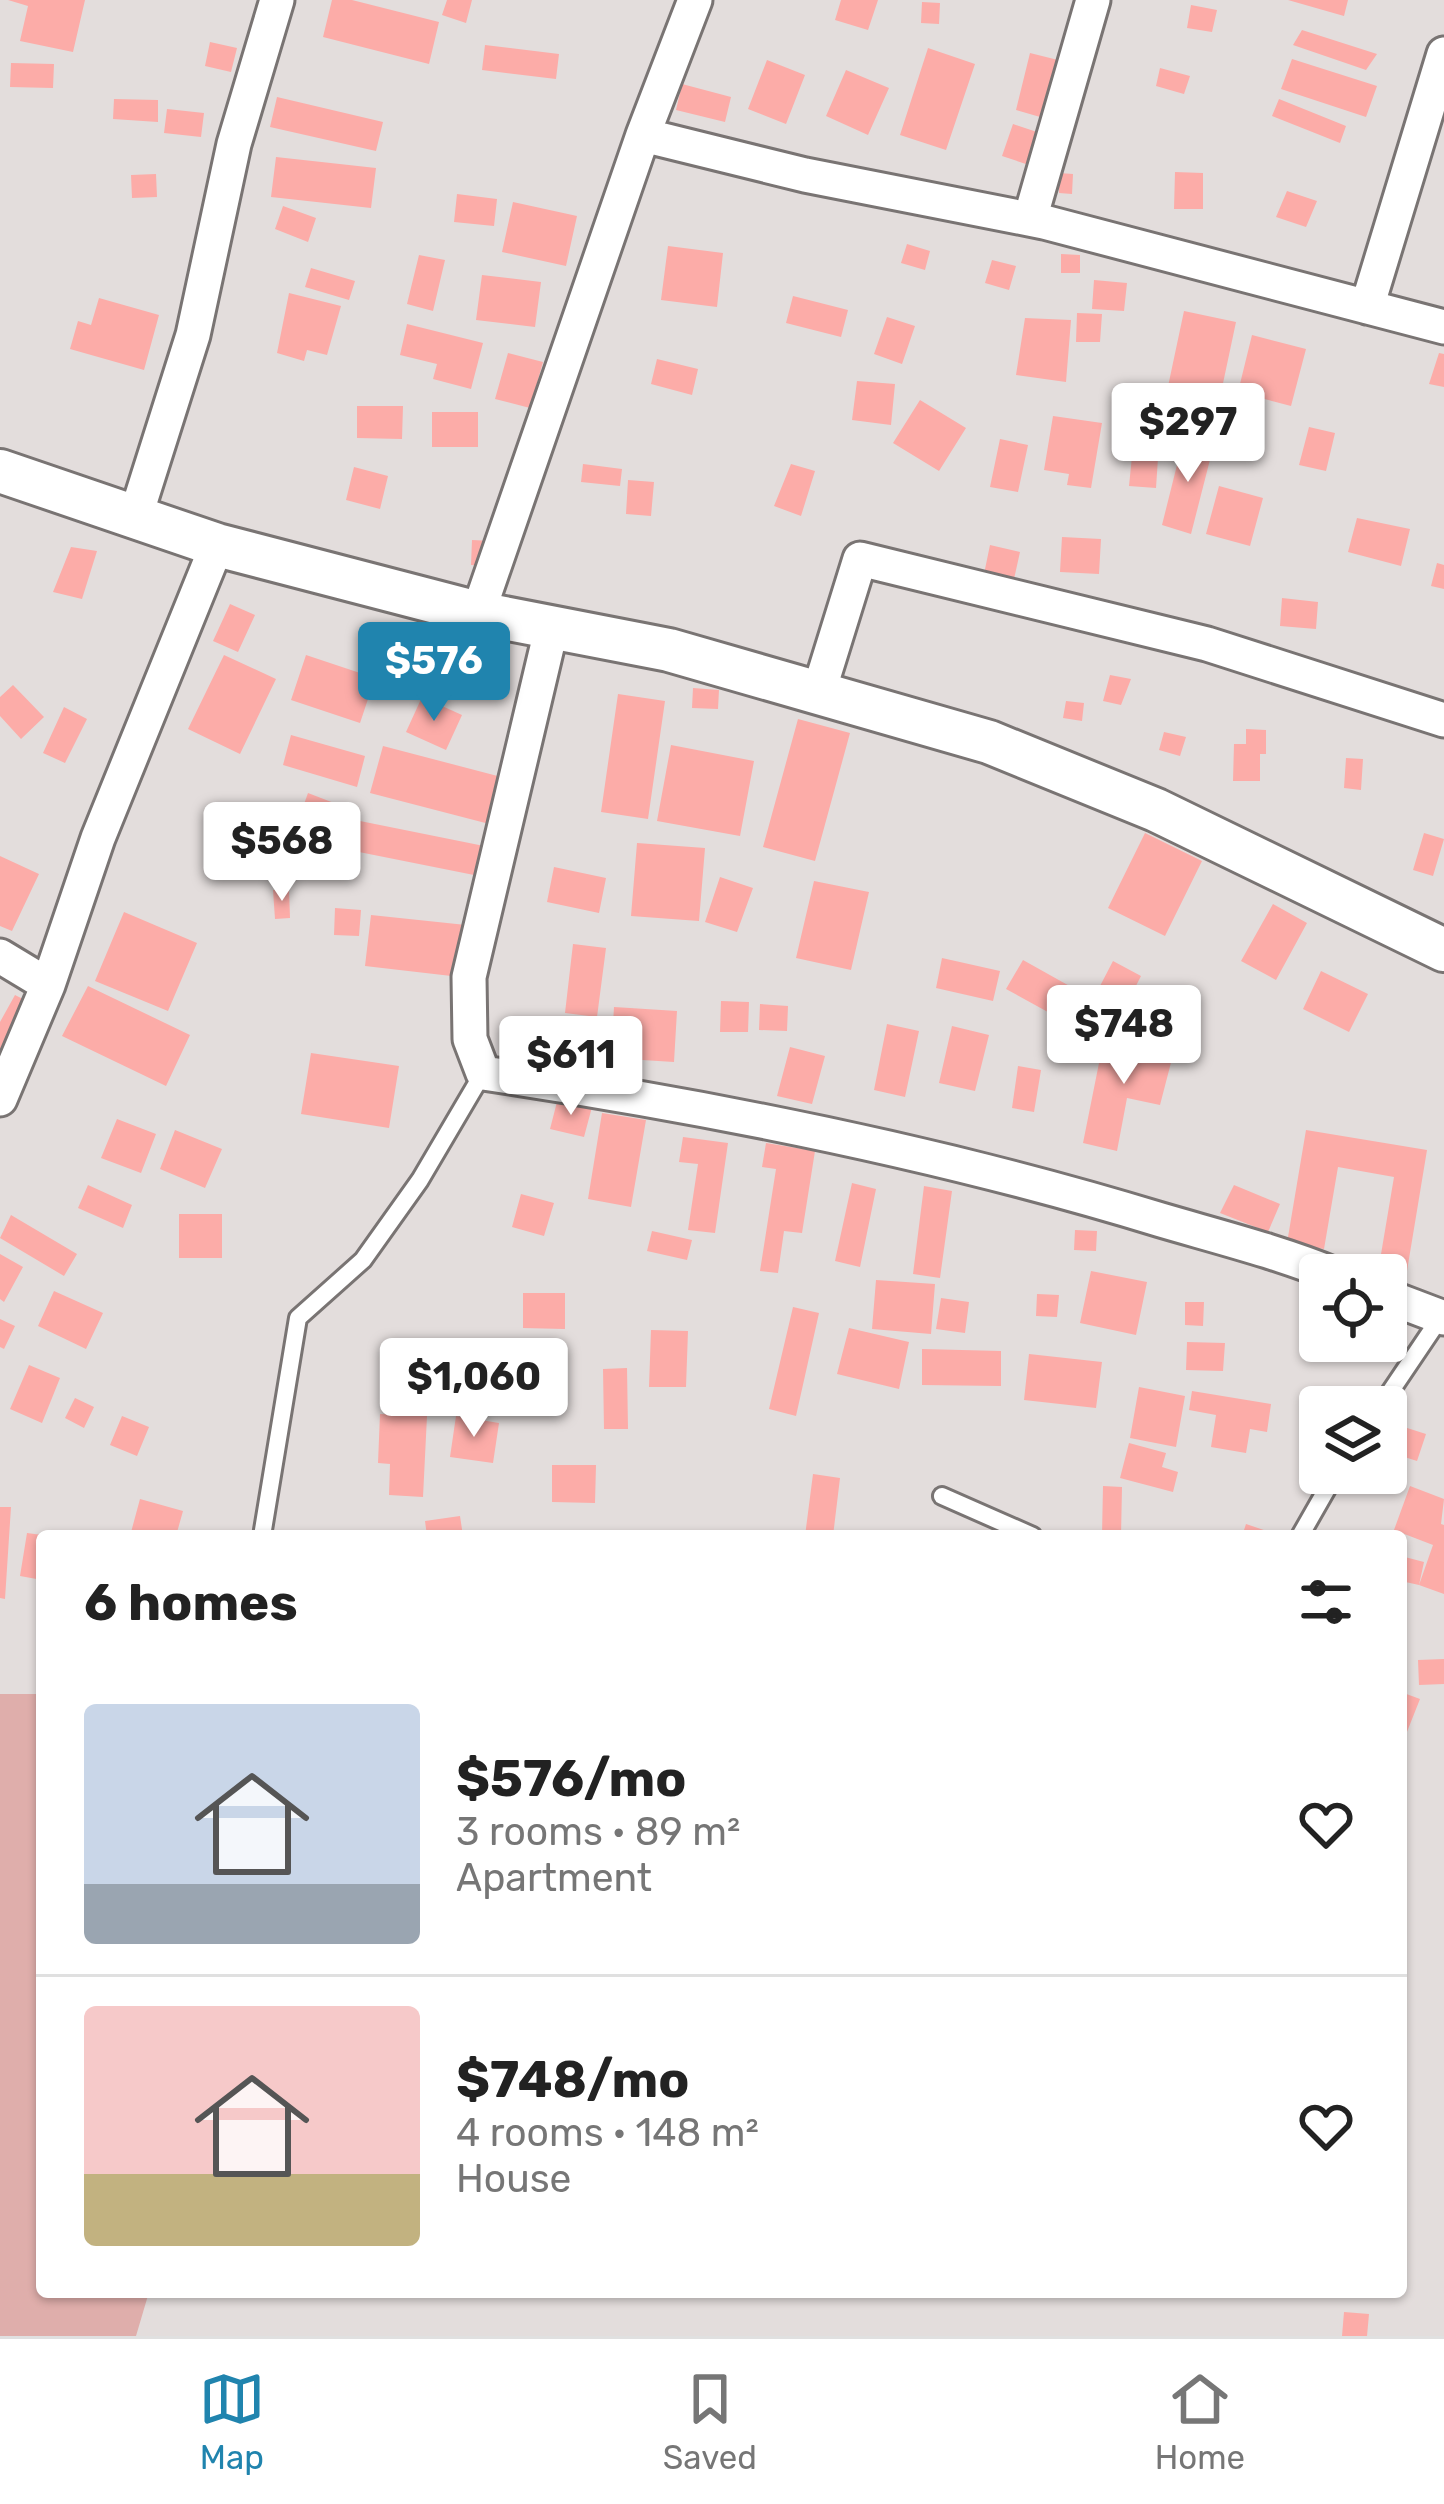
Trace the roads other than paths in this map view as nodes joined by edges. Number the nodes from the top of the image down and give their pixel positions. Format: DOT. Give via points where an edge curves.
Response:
graph roads {
  1 [pos="277,0"];
  2 [pos="695,0"];
  3 [pos="1093,0"];
  4 [pos="1444,54"];
  5 [pos="644,135"];
  6 [pos="1030,219"];
  7 [pos="1367,307"];
  8 [pos="1444,327"];
  9 [pos="0,471"];
  10 [pos="135,518"];
  11 [pos="217,544"];
  12 [pos="478,613"];
  13 [pos="552,626"];
  14 [pos="819,691"];
  15 [pos="1444,720"];
  16 [pos="1444,950"];
  17 [pos="0,956"];
  18 [pos="48,985"];
  19 [pos="483,1072"];
  20 [pos="0,1099"];
  21 [pos="1299,1264"];
  22 [pos="1407,1304"];
  23 [pos="1442,1318"];
  24 [pos="1395,1386"];
  25 [pos="1324,1494"];
  26 [pos="942,1496"];
  27 [pos="263,1530"];
  28 [pos="1019,1530"];
  29 [pos="1303,1530"];
  1 -- 10 [label="street" via="234,144 193,335"];
  2 -- 5 [label="street"];
  3 -- 6 [label="street"];
  4 -- 7 [label="street"];
  5 -- 6 [label="street"];
  5 -- 12 [label="street"];
  6 -- 7 [label="street"];
  7 -- 8 [label="street"];
  9 -- 10 [label="street"];
  10 -- 11 [label="street"];
  11 -- 12 [label="street"];
  11 -- 18 [label="street"];
  12 -- 13 [label="street"];
  13 -- 14 [label="street"];
  13 -- 19 [label="street" via="469,977 470,1039"];
  14 -- 15 [label="street" via="860,559 1207,644"];
  14 -- 16 [label="street" via="989,742 1156,810"];
  17 -- 18 [label="street"];
  18 -- 20 [label="street"];
  19 -- 21 [label="street" via="649,1097 1053,1186"];
  19 -- 27 [label="lane" via="362,1260 298,1318"];
  22 -- 23 [label="street"];
  23 -- 24 [label="lane"];
  25 -- 29 [label="lane"];
  26 -- 28 [label="lane"];
}
